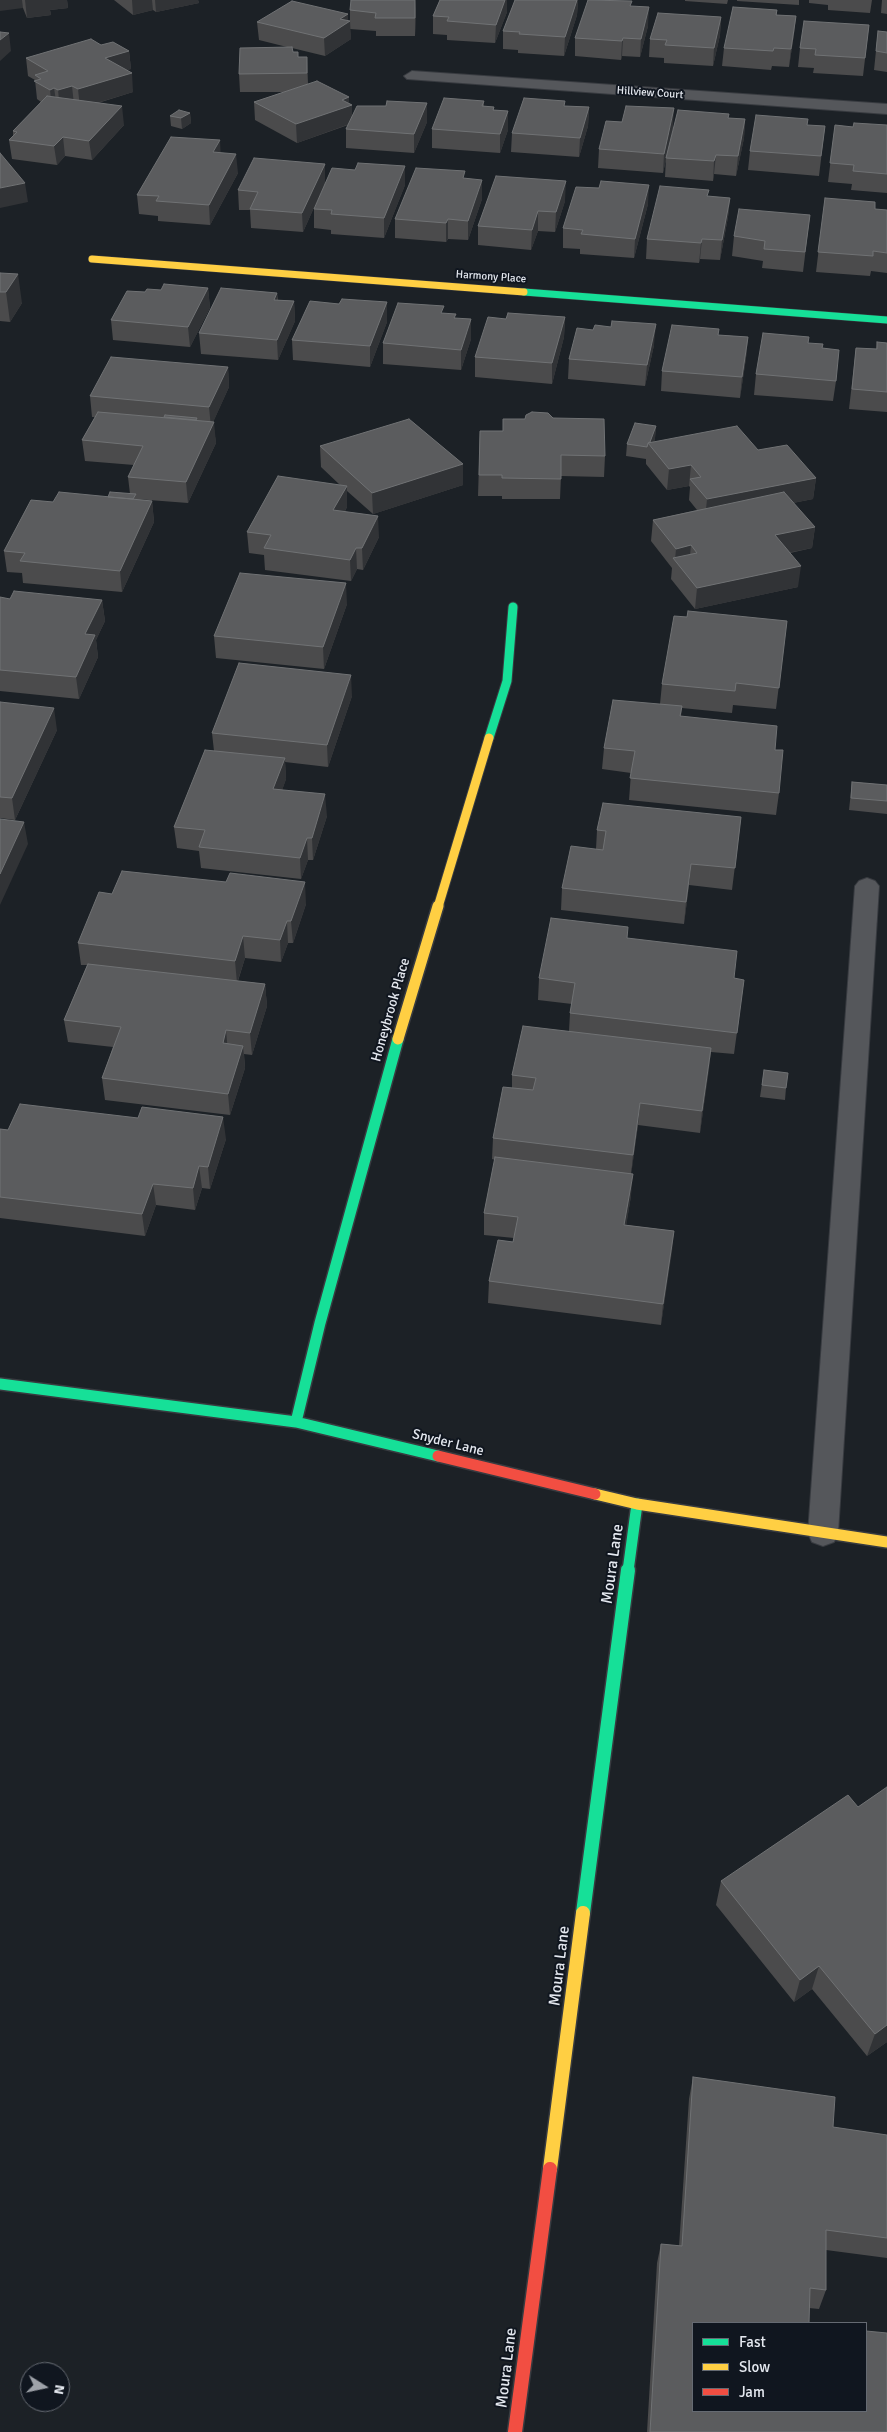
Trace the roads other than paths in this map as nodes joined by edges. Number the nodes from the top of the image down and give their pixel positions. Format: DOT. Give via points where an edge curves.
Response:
graph roads {
  1 [pos="412,76"];
  2 [pos="887,109"];
  3 [pos="92,258"];
  4 [pos="887,320"];
  5 [pos="513,607"];
  6 [pos="867,886"];
  7 [pos="0,1384"];
  8 [pos="296,1422"];
  9 [pos="637,1504"];
  10 [pos="823,1533"];
  11 [pos="887,1542"];
  12 [pos="515,2432"];
  1 -- 2 [label="street, Hillview Court"];
  3 -- 4 [label="street, Harmony Place"];
  5 -- 8 [label="street, Honeybrook Place" via="507,681 410,994"];
  6 -- 10 [label="street"];
  7 -- 8 [label="street, Snyder Lane"];
  8 -- 9 [label="street, Snyder Lane"];
  9 -- 10 [label="street, Snyder Lane"];
  9 -- 12 [label="street, Moura Lane"];
  10 -- 11 [label="street, Snyder Lane"];
}
